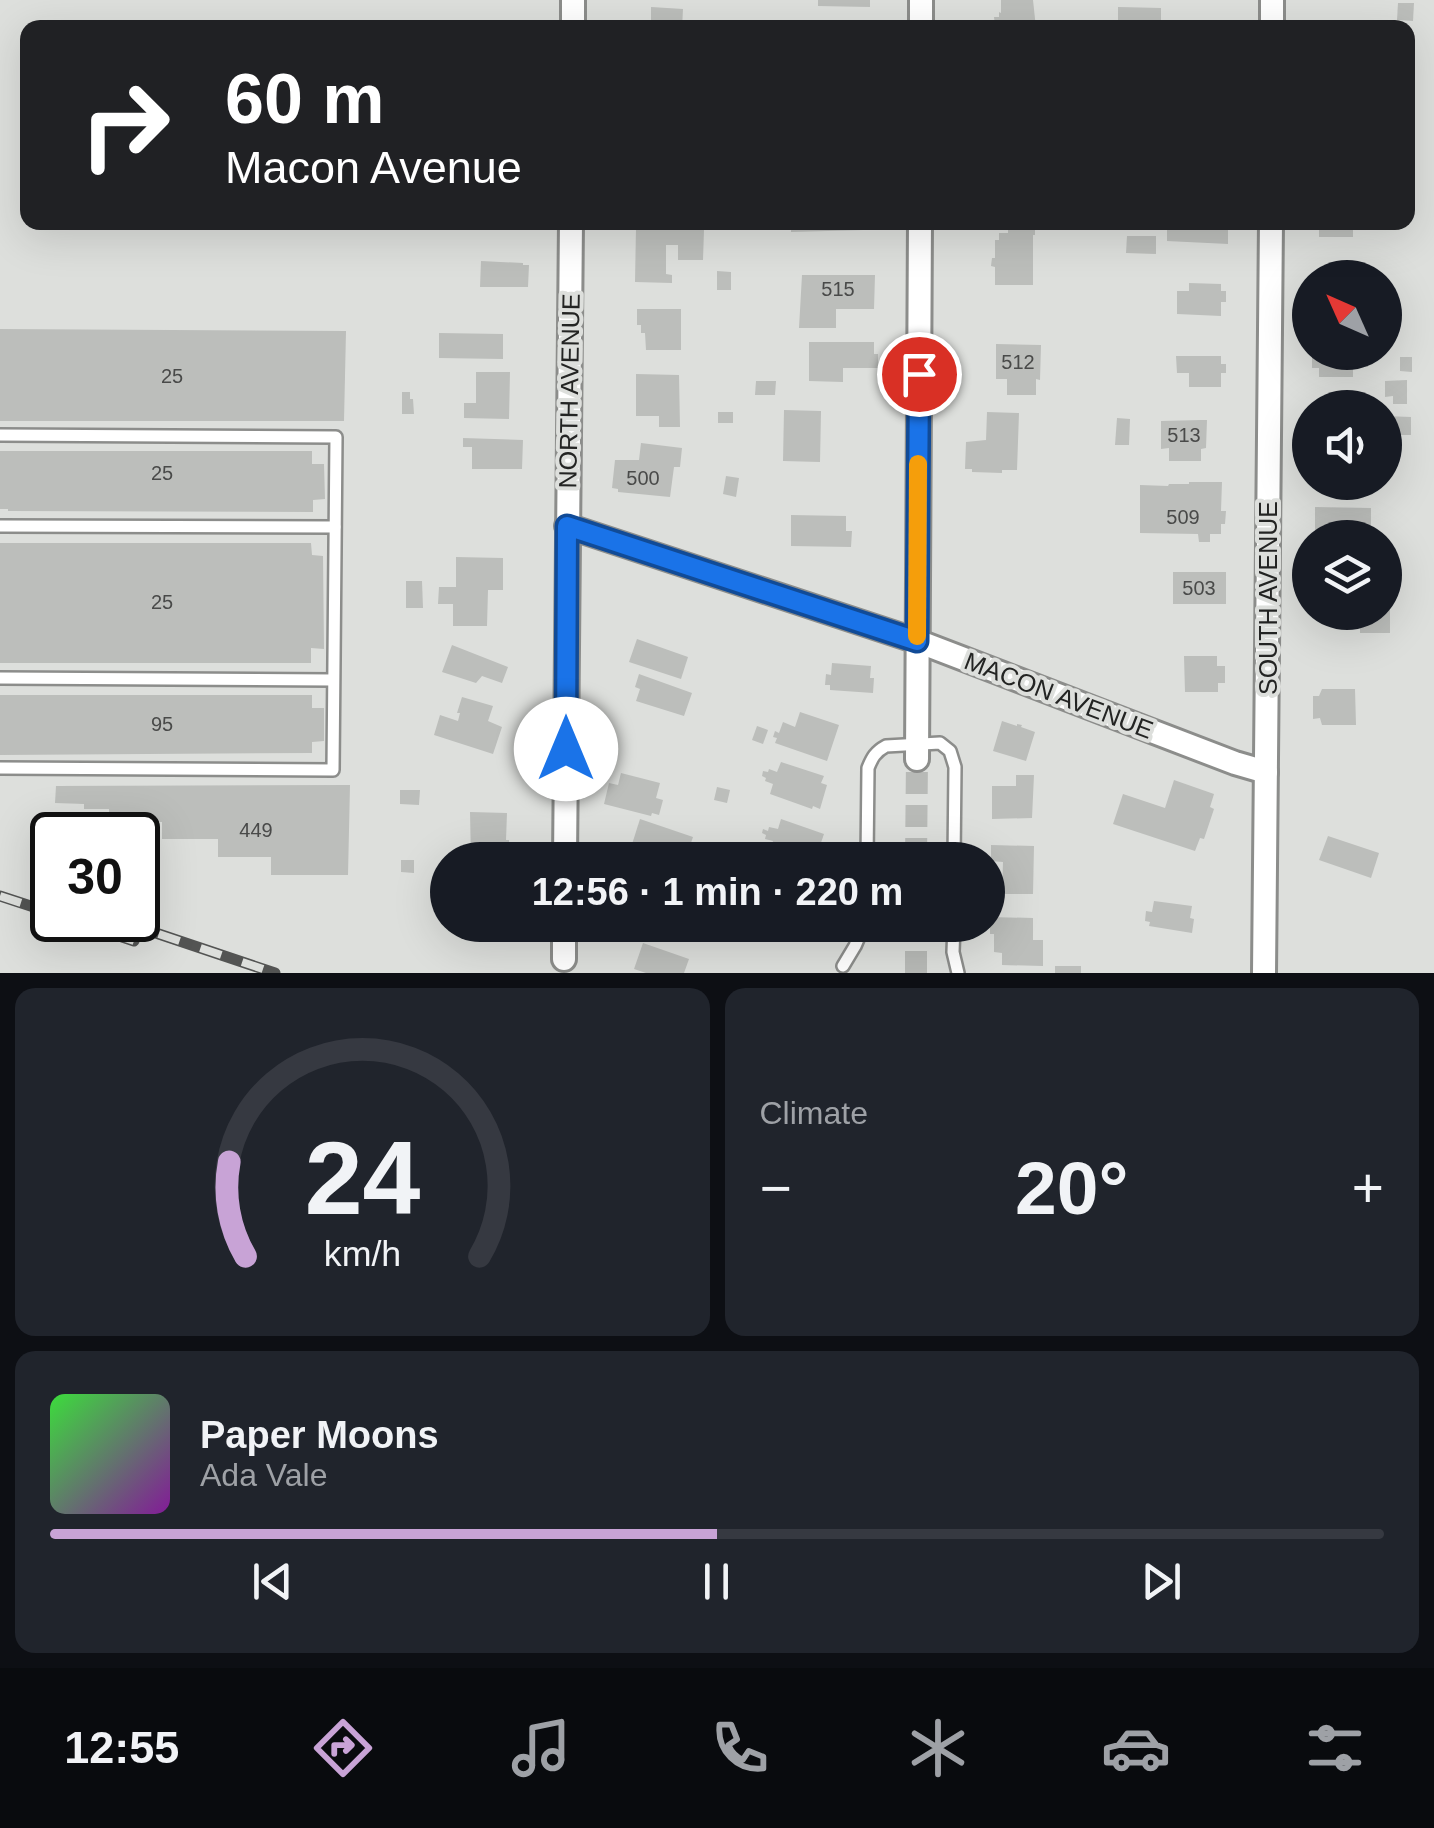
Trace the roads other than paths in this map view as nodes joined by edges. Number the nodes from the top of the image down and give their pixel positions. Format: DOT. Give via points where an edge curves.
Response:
graph roads {
  1 [pos="571,230"];
  2 [pos="920,230"];
  3 [pos="1271,230"];
  4 [pos="0,434"];
  5 [pos="0,526"];
  6 [pos="567,526"];
  7 [pos="335,528"];
  8 [pos="917,641"];
  9 [pos="0,678"];
  10 [pos="333,680"];
  11 [pos="917,752"];
  12 [pos="0,768"];
  13 [pos="1266,772"];
  14 [pos="565,842"];
  15 [pos="867,842"];
  16 [pos="954,842"];
  17 [pos="564,942"];
  18 [pos="855,942"];
  19 [pos="953,942"];
  20 [pos="564,960"];
  21 [pos="843,966"];
  22 [pos="958,973"];
  23 [pos="1264,973"];
  1 -- 6 [label="street, NORTH AVENUE"];
  2 -- 8 [label="street"];
  3 -- 13 [label="street, SOUTH AVENUE"];
  4 -- 7 [label="lane" via="336,436"];
  5 -- 7 [label="lane"];
  6 -- 8 [label="street, MACON AVENUE"];
  6 -- 14 [label="street, NORTH AVENUE"];
  7 -- 10 [label="lane"];
  8 -- 11 [label="street"];
  8 -- 13 [label="street, MACON AVENUE"];
  9 -- 10 [label="lane"];
  10 -- 12 [label="lane" via="333,770"];
  11 -- 15 [label="lane" via="886,746 872,758"];
  11 -- 16 [label="lane" via="940,743 953,758"];
  13 -- 23 [label="street, SOUTH AVENUE"];
  17 -- 20 [label="street"];
  18 -- 21 [label="lane"];
  19 -- 22 [label="lane"];
}
